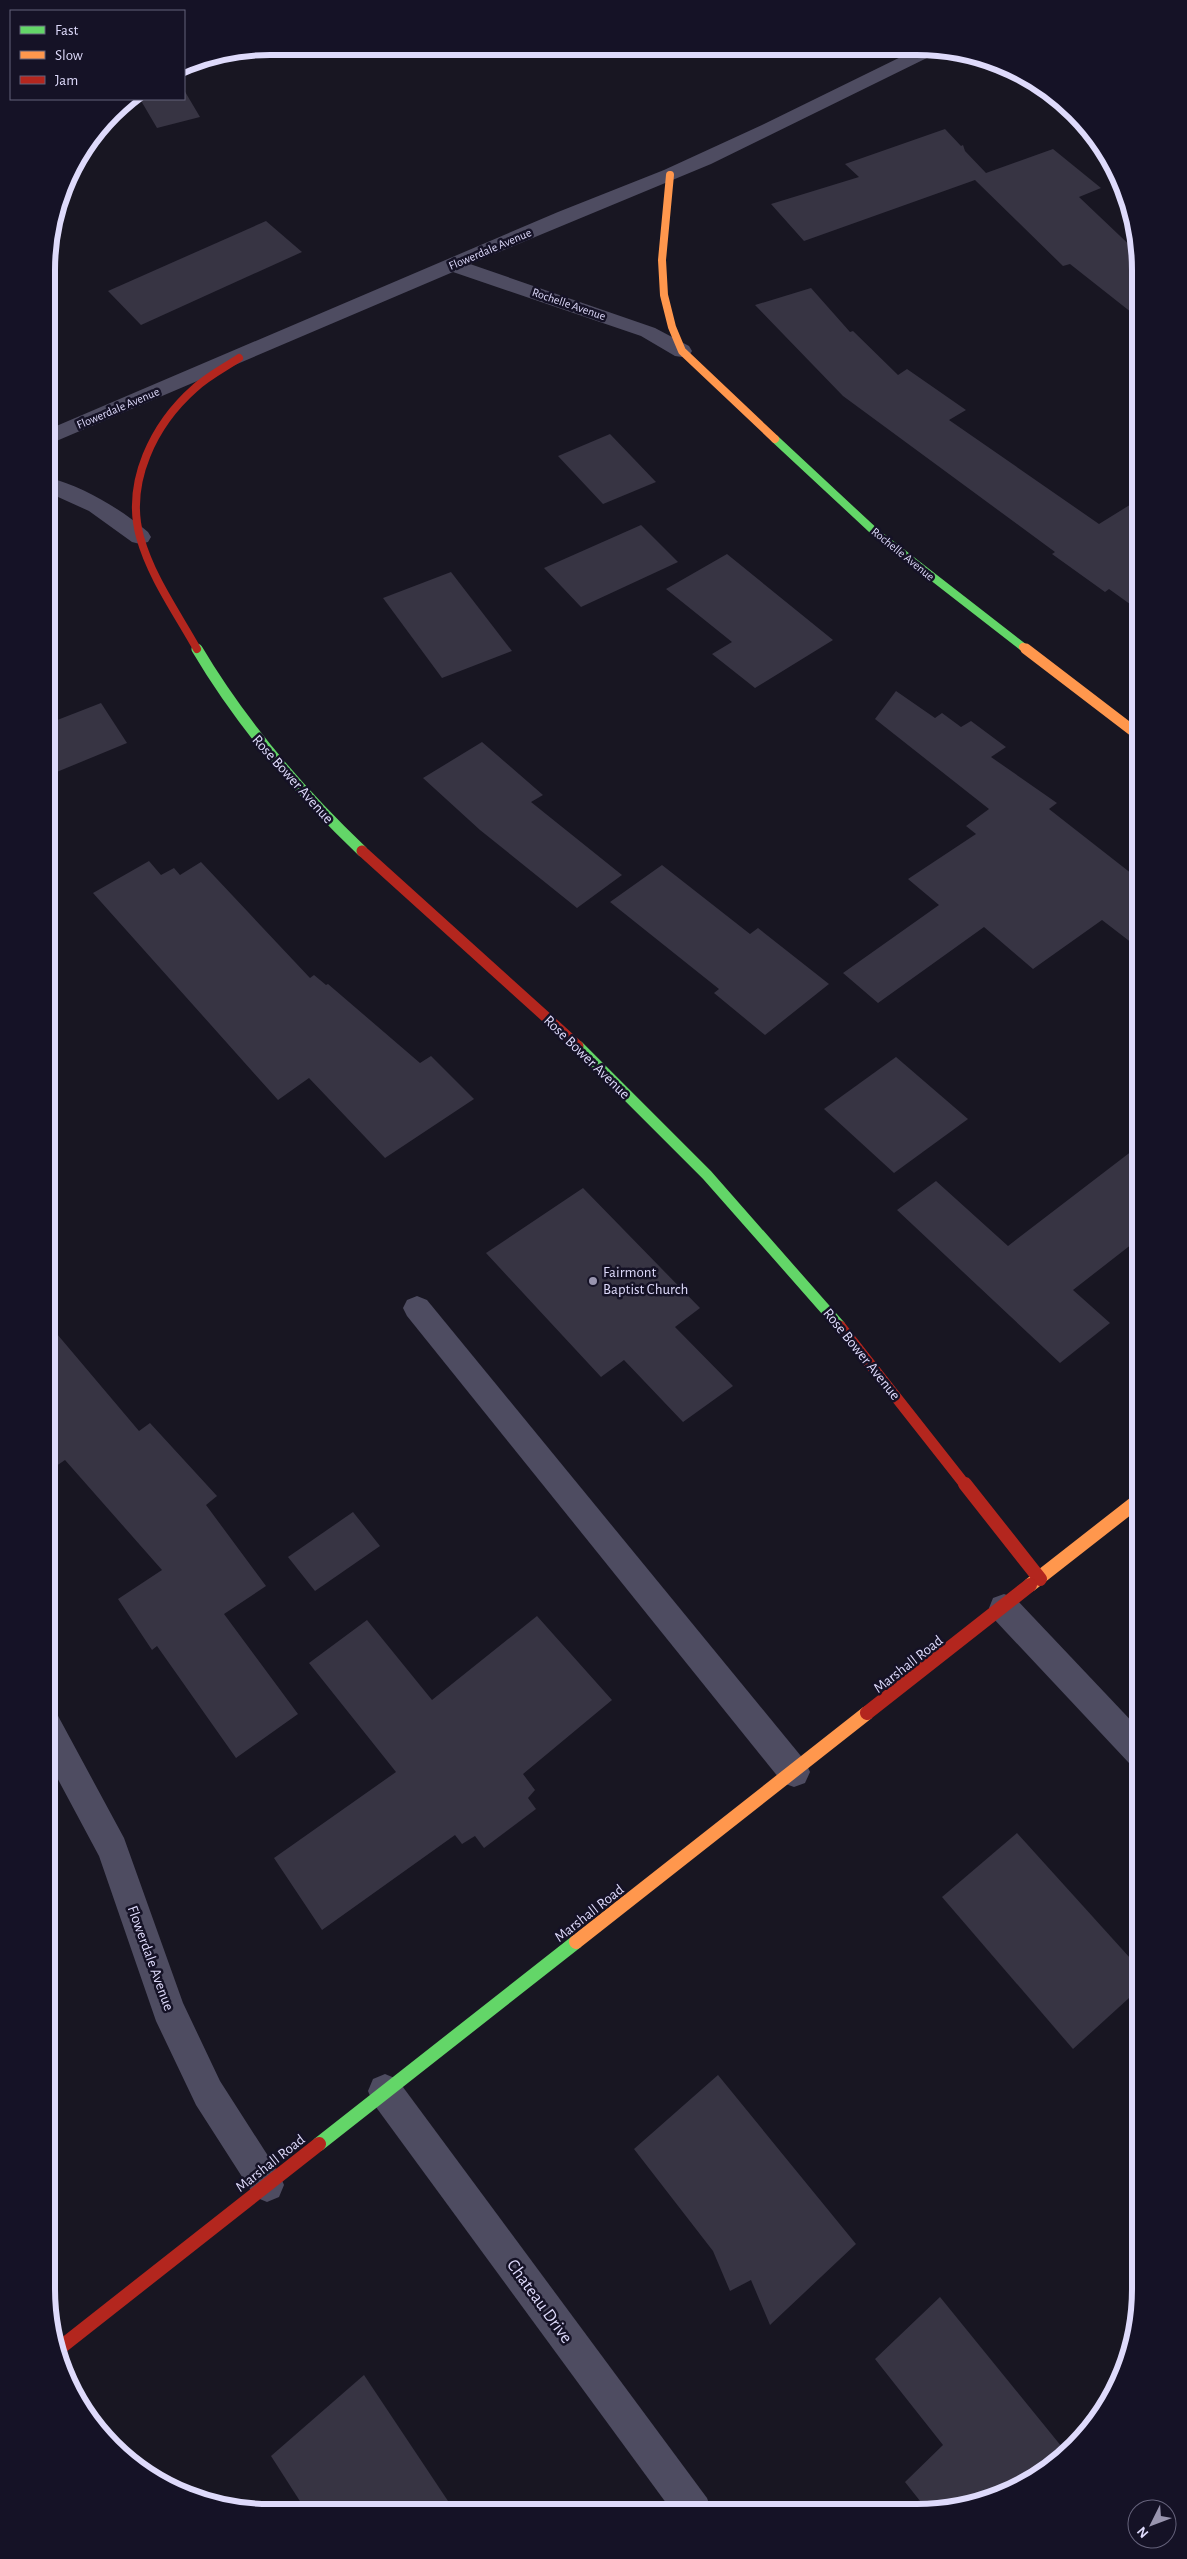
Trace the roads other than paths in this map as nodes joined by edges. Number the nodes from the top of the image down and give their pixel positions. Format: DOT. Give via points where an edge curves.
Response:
graph roads {
  1 [pos="919,55"];
  2 [pos="670,174"];
  3 [pos="454,265"];
  4 [pos="682,351"];
  5 [pos="239,358"];
  6 [pos="55,435"];
  7 [pos="55,487"];
  8 [pos="140,537"];
  9 [pos="1132,730"];
  10 [pos="417,1308"];
  11 [pos="1132,1505"];
  12 [pos="1040,1579"];
  13 [pos="1004,1608"];
  14 [pos="55,1742"];
  15 [pos="1132,1744"];
  16 [pos="794,1772"];
  17 [pos="385,2091"];
  18 [pos="267,2185"];
  19 [pos="63,2346"];
  20 [pos="689,2504"];
  1 -- 2 [label="street, Flowerdale Avenue" via="802,115"];
  2 -- 3 [label="street, Flowerdale Avenue"];
  2 -- 4 [label="street, Rochelle Avenue" via="661,235 662,280 667,312"];
  3 -- 4 [label="street, Rochelle Avenue" via="648,332"];
  3 -- 5 [label="street, Flowerdale Avenue"];
  4 -- 9 [label="street, Rochelle Avenue" via="875,532"];
  5 -- 6 [label="street, Flowerdale Avenue"];
  5 -- 8 [label="street, Rose Bower Avenue" via="196,387 162,427 140,482 137,512"];
  7 -- 8 [label="street, Rose Bower Avenue" via="106,510"];
  8 -- 12 [label="street, Rose Bower Avenue" via="213,678 265,750 348,839 561,1030 707,1174 838,1323"];
  10 -- 16 [label="street"];
  11 -- 12 [label="street, Marshall Road"];
  12 -- 13 [label="street, Marshall Road"];
  13 -- 15 [label="street"];
  13 -- 16 [label="street, Marshall Road"];
  14 -- 18 [label="street, Flowerdale Avenue" via="113,1849 168,2009 208,2093"];
  16 -- 17 [label="street, Marshall Road"];
  17 -- 18 [label="street, Marshall Road"];
  17 -- 20 [label="street, Chateau Drive"];
  18 -- 19 [label="street, Marshall Road"];
}
